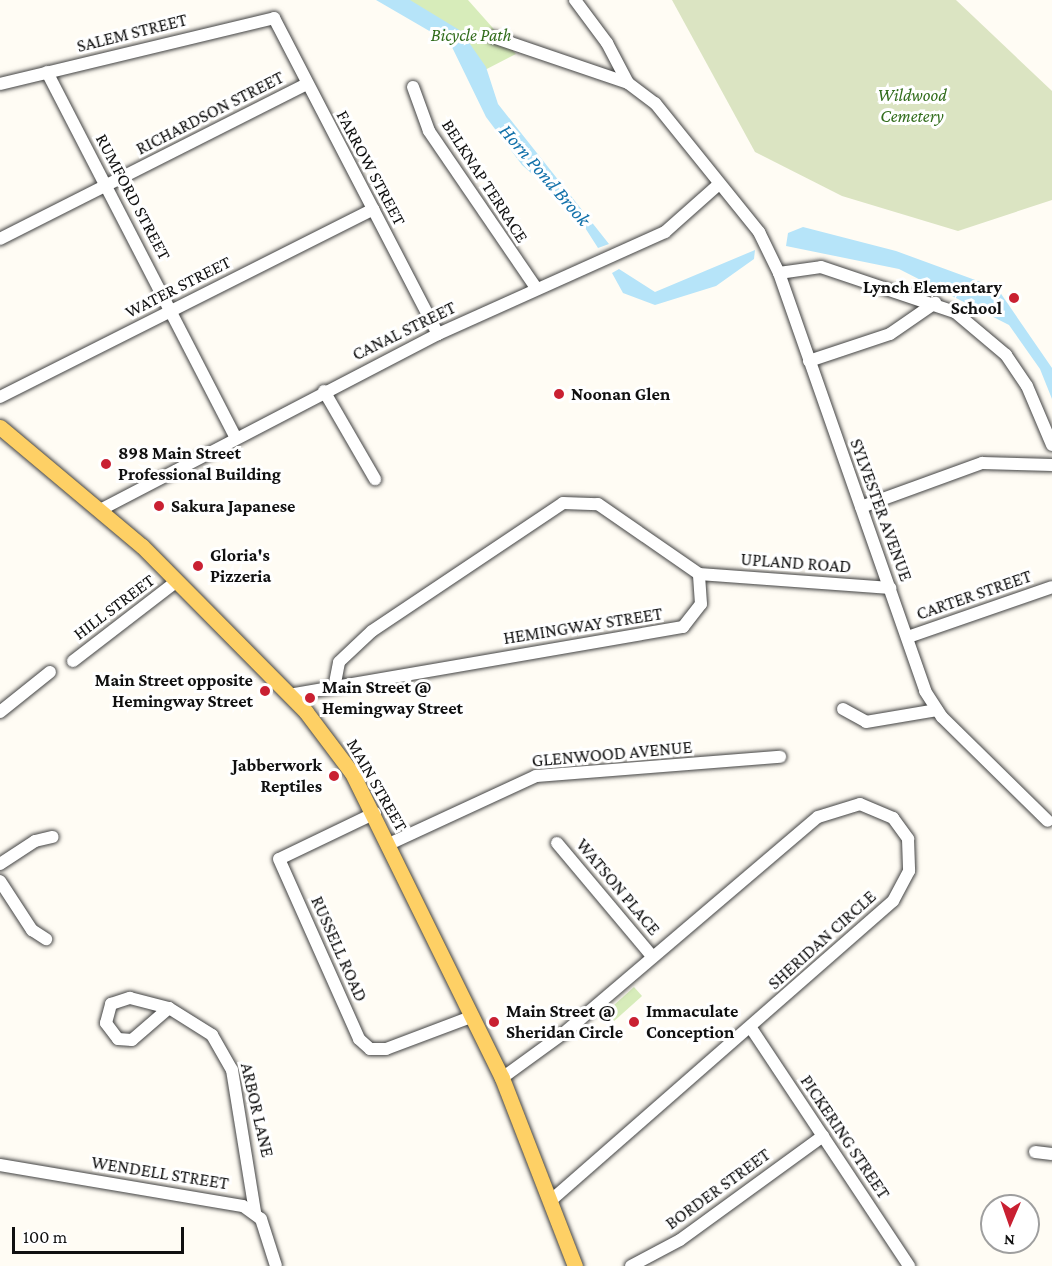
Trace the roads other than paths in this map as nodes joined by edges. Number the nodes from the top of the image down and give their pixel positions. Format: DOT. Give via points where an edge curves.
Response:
graph roads {
  1 [pos="575,0"];
  2 [pos="274,18"];
  3 [pos="493,37"];
  4 [pos="47,72"];
  5 [pos="628,83"];
  6 [pos="0,84"];
  7 [pos="307,84"];
  8 [pos="414,87"];
  9 [pos="107,185"];
  10 [pos="718,185"];
  11 [pos="373,209"];
  12 [pos="0,238"];
  13 [pos="779,273"];
  14 [pos="536,288"];
  15 [pos="935,303"];
  16 [pos="172,310"];
  17 [pos="438,334"];
  18 [pos="809,361"];
  19 [pos="324,391"];
  20 [pos="0,398"];
  21 [pos="0,427"];
  22 [pos="235,436"];
  23 [pos="1052,445"];
  24 [pos="1052,465"];
  25 [pos="375,479"];
  26 [pos="861,507"];
  27 [pos="102,509"];
  28 [pos="699,574"];
  29 [pos="177,582"];
  30 [pos="1052,587"];
  31 [pos="890,588"];
  32 [pos="908,637"];
  33 [pos="73,661"];
  34 [pos="50,672"];
  35 [pos="335,683"];
  36 [pos="289,694"];
  37 [pos="843,708"];
  38 [pos="937,711"];
  39 [pos="0,712"];
  40 [pos="780,757"];
  41 [pos="375,813"];
  42 [pos="1048,821"];
  43 [pos="53,837"];
  44 [pos="557,843"];
  45 [pos="389,844"];
  46 [pos="0,864"];
  47 [pos="0,881"];
  48 [pos="46,939"];
  49 [pos="651,955"];
  50 [pos="169,1008"];
  51 [pos="471,1017"];
  52 [pos="751,1028"];
  53 [pos="502,1078"];
  54 [pos="823,1136"];
  55 [pos="1035,1152"];
  56 [pos="1052,1154"];
  57 [pos="0,1165"];
  58 [pos="552,1199"];
  59 [pos="255,1212"];
  60 [pos="276,1266"];
  61 [pos="575,1266"];
  62 [pos="631,1266"];
  63 [pos="909,1266"];
  1 -- 5 [label="street" via="608,43"];
  2 -- 4 [label="street, SALEM STREET"];
  2 -- 7 [label="street, FARROW STREET"];
  3 -- 5 [label="street"];
  4 -- 6 [label="street, SALEM STREET"];
  4 -- 9 [label="street, RUMFORD STREET"];
  5 -- 10 [label="street, SYLVESTER AVENUE" via="655,103"];
  7 -- 9 [label="street, RICHARDSON STREET"];
  7 -- 11 [label="street, FARROW STREET"];
  8 -- 14 [label="street, BELKNAP TERRACE" via="429,132"];
  9 -- 12 [label="street, RICHARDSON STREET"];
  9 -- 16 [label="street, RUMFORD STREET"];
  10 -- 13 [label="street, SYLVESTER AVENUE" via="759,232"];
  10 -- 14 [label="street, CANAL STREET" via="665,232"];
  11 -- 16 [label="street, WATER STREET"];
  11 -- 17 [label="street, FARROW STREET"];
  13 -- 15 [label="street" via="820,267"];
  13 -- 18 [label="street, SYLVESTER AVENUE"];
  14 -- 17 [label="street, CANAL STREET"];
  15 -- 18 [label="street" via="890,334"];
  15 -- 23 [label="street" via="972,324 1006,355 1027,386"];
  16 -- 20 [label="street, WATER STREET"];
  16 -- 22 [label="street, RUMFORD STREET"];
  17 -- 19 [label="street, CANAL STREET"];
  18 -- 26 [label="street, SYLVESTER AVENUE"];
  19 -- 22 [label="street, CANAL STREET"];
  19 -- 25 [label="street"];
  21 -- 27 [label="main road, MAIN STREET"];
  22 -- 27 [label="street, CANAL STREET"];
  24 -- 26 [label="street" via="982,463"];
  26 -- 31 [label="street, SYLVESTER AVENUE"];
  27 -- 29 [label="main road, MAIN STREET"];
  28 -- 31 [label="street, UPLAND ROAD"];
  28 -- 35 [label="street, HEMINGWAY STREET" via="701,604 683,627"];
  28 -- 35 [label="street" via="598,504 563,503 372,631 339,662"];
  29 -- 33 [label="street, HILL STREET"];
  29 -- 36 [label="main road, MAIN STREET"];
  30 -- 32 [label="street, CARTER STREET"];
  31 -- 32 [label="street, SYLVESTER AVENUE"];
  32 -- 38 [label="street, SYLVESTER AVENUE" via="925,691"];
  34 -- 39 [label="street"];
  35 -- 36 [label="street, HEMINGWAY STREET"];
  36 -- 41 [label="main road, MAIN STREET" via="329,741"];
  37 -- 38 [label="street" via="866,722"];
  38 -- 42 [label="street, SYLVESTER AVENUE"];
  40 -- 45 [label="street, GLENWOOD AVENUE" via="537,776"];
  41 -- 45 [label="main road, MAIN STREET"];
  41 -- 51 [label="street, RUSSELL ROAD" via="279,859 359,1039 370,1049 386,1049"];
  43 -- 46 [label="street" via="35,841"];
  44 -- 49 [label="street, WATSON PLACE"];
  45 -- 51 [label="main road, MAIN STREET"];
  47 -- 48 [label="street" via="32,930"];
  49 -- 52 [label="street, SHERIDAN CIRCLE" via="831,810 860,804 893,818 908,839 904,885 877,916"];
  49 -- 53 [label="street, SHERIDAN CIRCLE" via="564,1033"];
  50 -- 50 [label="street, ARBOR LANE" via="132,1040 118,1039 106,1023 108,1010 123,998"];
  50 -- 59 [label="street, ARBOR LANE" via="212,1035 232,1070"];
  51 -- 53 [label="main road, MAIN STREET"];
  52 -- 54 [label="street, PICKERING STREET"];
  52 -- 58 [label="street, SHERIDAN CIRCLE"];
  53 -- 58 [label="main road, MAIN STREET"];
  54 -- 62 [label="street, BORDER STREET" via="680,1240"];
  54 -- 63 [label="street, PICKERING STREET"];
  55 -- 56 [label="street"];
  57 -- 59 [label="street, WENDELL STREET" via="233,1203"];
  58 -- 61 [label="main road, MAIN STREET"];
  59 -- 60 [label="street" via="266,1228"];
}
